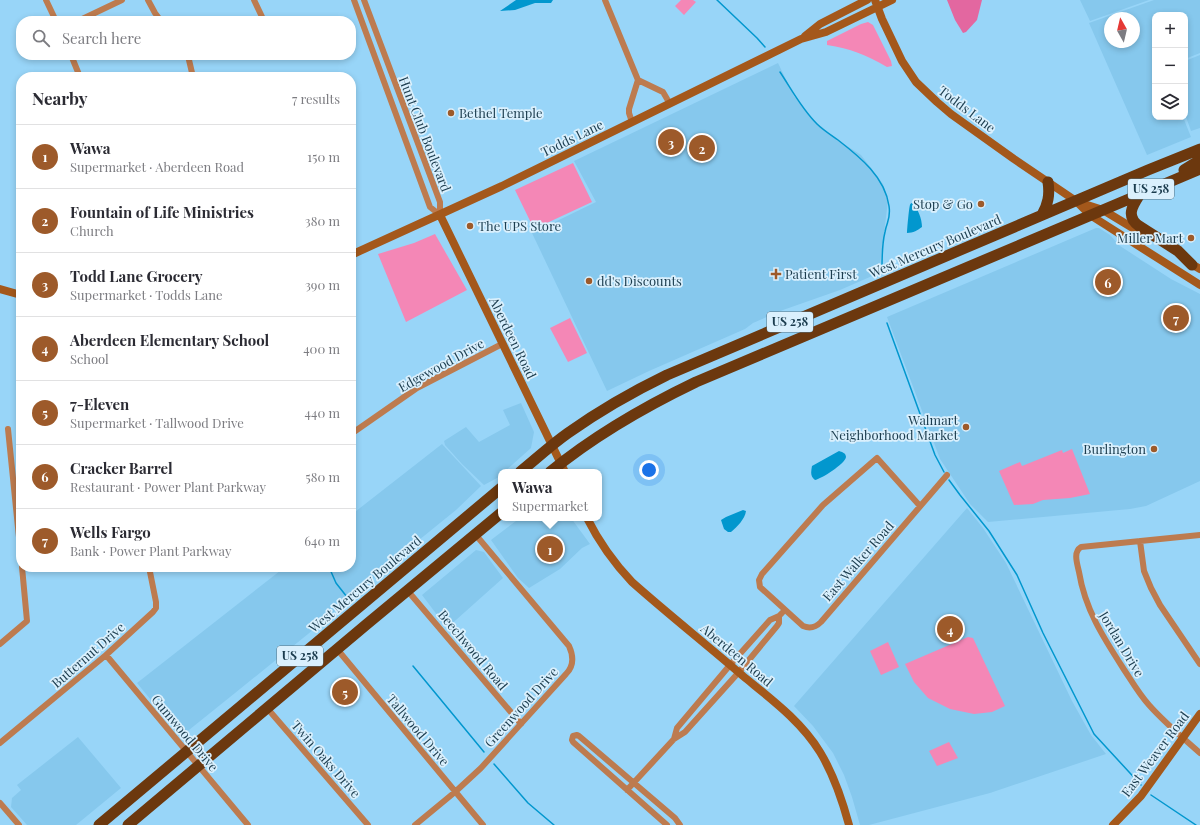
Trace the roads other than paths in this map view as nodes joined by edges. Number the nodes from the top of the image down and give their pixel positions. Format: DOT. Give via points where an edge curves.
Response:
graph roads {
  1 [pos="46,0"];
  2 [pos="122,0"];
  3 [pos="148,0"];
  4 [pos="254,0"];
  5 [pos="354,0"];
  6 [pos="364,0"];
  7 [pos="605,0"];
  8 [pos="866,0"];
  9 [pos="892,0"];
  10 [pos="876,4"];
  11 [pos="54,16"];
  12 [pos="88,16"];
  13 [pos="157,16"];
  14 [pos="262,16"];
  15 [pos="801,39"];
  16 [pos="73,60"];
  17 [pos="189,60"];
  18 [pos="78,72"];
  19 [pos="193,72"];
  20 [pos="638,80"];
  21 [pos="670,104"];
  22 [pos="632,122"];
  23 [pos="1200,149"];
  24 [pos="1200,160"];
  25 [pos="1200,169"];
  26 [pos="1048,182"];
  27 [pos="1170,182"];
  28 [pos="1140,194"];
  29 [pos="1076,201"];
  30 [pos="1103,210"];
  31 [pos="440,215"];
  32 [pos="1042,215"];
  33 [pos="1090,215"];
  34 [pos="356,253"];
  35 [pos="1196,267"];
  36 [pos="1200,285"];
  37 [pos="0,289"];
  38 [pos="16,294"];
  39 [pos="502,344"];
  40 [pos="8,430"];
  41 [pos="356,431"];
  42 [pos="552,446"];
  43 [pos="563,468"];
  44 [pos="524,469"];
  45 [pos="947,475"];
  46 [pos="14,481"];
  47 [pos="498,491"];
  48 [pos="16,503"];
  49 [pos="920,506"];
  50 [pos="498,515"];
  51 [pos="589,521"];
  52 [pos="475,534"];
  53 [pos="1200,535"];
  54 [pos="1140,541"];
  55 [pos="22,572"];
  56 [pos="150,572"];
  57 [pos="407,590"];
  58 [pos="785,610"];
  59 [pos="779,616"];
  60 [pos="0,644"];
  61 [pos="336,649"];
  62 [pos="106,655"];
  63 [pos="1200,664"];
  64 [pos="730,665"];
  65 [pos="739,672"];
  66 [pos="267,708"];
  67 [pos="1200,714"];
  68 [pos="521,724"];
  69 [pos="1183,738"];
  70 [pos="674,739"];
  71 [pos="0,743"];
  72 [pos="186,752"];
  73 [pos="1200,753"];
  74 [pos="198,766"];
  75 [pos="634,782"];
  76 [pos="628,790"];
  77 [pos="455,792"];
  78 [pos="0,803"];
  79 [pos="130,824"];
  80 [pos="19,825"];
  81 [pos="99,825"];
  82 [pos="248,825"];
  83 [pos="368,825"];
  84 [pos="415,825"];
  85 [pos="483,825"];
  86 [pos="668,825"];
  87 [pos="680,825"];
  88 [pos="849,825"];
  89 [pos="1112,825"];
  1 -- 11 [label="street"];
  2 -- 12 [label="street"];
  3 -- 13 [label="street"];
  4 -- 14 [label="street"];
  5 -- 31 [label="street, Hunt Club Boulevard" via="430,207"];
  6 -- 31 [label="street, Hunt Club Boulevard" via="440,202"];
  7 -- 20 [label="street"];
  8 -- 15 [label="main road, Todds Lane" via="820,24"];
  9 -- 10 [label="main road"];
  10 -- 15 [label="main road, Todds Lane" via="826,32"];
  10 -- 26 [label="main road, Todds Lane" via="902,61 916,82 951,114"];
  15 -- 21 [label="main road, Todds Lane"];
  16 -- 18 [label="street"];
  17 -- 19 [label="street"];
  20 -- 21 [label="street" via="663,92"];
  20 -- 22 [label="street" via="629,109"];
  21 -- 22 [label="main road, Todds Lane"];
  22 -- 31 [label="main road, Todds Lane"];
  23 -- 29 [label="highway, West Mercury Boulevard / US 258"];
  24 -- 27 [label="highway"];
  25 -- 27 [label="highway, US 258"];
  26 -- 29 [label="main road, Todds Lane"];
  26 -- 32 [label="highway" via="1049,196"];
  27 -- 28 [label="highway, US 258"];
  28 -- 30 [label="highway, US 258"];
  28 -- 35 [label="highway" via="1131,210 1134,222 1178,251"];
  29 -- 30 [label="main road"];
  29 -- 32 [label="highway, West Mercury Boulevard / US 258"];
  29 -- 33 [label="main road"];
  30 -- 33 [label="highway, US 258"];
  30 -- 35 [label="main road"];
  31 -- 34 [label="main road, Todds Lane"];
  31 -- 39 [label="main road, Aberdeen Road"];
  32 -- 42 [label="highway, West Mercury Boulevard / US 258" via="666,375 608,406"];
  33 -- 36 [label="main road"];
  33 -- 43 [label="highway, US 258" via="696,382 621,422 578,450"];
  37 -- 38 [label="main road"];
  39 -- 41 [label="street, Edgewood Drive" via="417,388"];
  39 -- 42 [label="main road, Aberdeen Road"];
  40 -- 46 [label="street"];
  42 -- 43 [label="main road, Aberdeen Road"];
  42 -- 44 [label="highway, West Mercury Boulevard / US 258"];
  45 -- 49 [label="street, East Walker Road"];
  46 -- 48 [label="street"];
  47 -- 72 [label="highway, West Mercury Boulevard / US 258"];
  49 -- 58 [label="street, East Walker Road" via="817,625 812,628 805,627"];
  49 -- 58 [label="street, East Walker Road" via="877,458 813,515 761,576 758,583 761,588"];
  50 -- 52 [label="highway, US 258"];
  51 -- 64 [label="main road, Aberdeen Road" via="604,548 632,582"];
  52 -- 57 [label="highway, US 258"];
  52 -- 68 [label="street, Greenwood Drive" via="566,643 572,654 569,671"];
  53 -- 54 [label="street, Jordan Drive"];
  54 -- 63 [label="street" via="1144,571 1150,588"];
  54 -- 69 [label="street, Jordan Drive" via="1081,547 1076,554 1080,579 1086,602 1100,633 1129,678 1149,706"];
  55 -- 60 [label="street" via="27,621"];
  56 -- 62 [label="street, Butternut Drive" via="156,608"];
  57 -- 61 [label="highway, US 258"];
  57 -- 68 [label="street, Beechwood Road"];
  58 -- 59 [label="street"];
  59 -- 64 [label="street" via="770,620"];
  59 -- 65 [label="street" via="777,626"];
  61 -- 66 [label="highway, US 258"];
  61 -- 77 [label="street, Tallwood Drive"];
  62 -- 71 [label="street, Butternut Drive"];
  62 -- 72 [label="street, Gumwood Drive"];
  64 -- 65 [label="main road, Aberdeen Road"];
  64 -- 70 [label="street" via="677,728"];
  65 -- 70 [label="street" via="685,732"];
  65 -- 88 [label="main road, Aberdeen Road" via="790,716 814,743 828,765"];
  66 -- 74 [label="highway, US 258"];
  66 -- 83 [label="street, Twin Oaks Drive"];
  67 -- 69 [label="main road, East Weaver Road"];
  68 -- 77 [label="street, Greenwood Drive"];
  69 -- 73 [label="street, Jordan Drive"];
  69 -- 89 [label="main road, East Weaver Road" via="1141,796"];
  70 -- 75 [label="street"];
  72 -- 74 [label="street, Gumwood Drive"];
  72 -- 81 [label="highway, West Mercury Boulevard / US 258"];
  74 -- 79 [label="highway, US 258"];
  74 -- 82 [label="street, Gumwood Drive"];
  75 -- 76 [label="street"];
  75 -- 76 [label="street" via="579,736 572,736 573,742"];
  75 -- 87 [label="street"];
  76 -- 86 [label="street"];
  77 -- 84 [label="street, Greenwood Drive"];
  77 -- 85 [label="street, Tallwood Drive"];
  78 -- 80 [label="street"];
}
